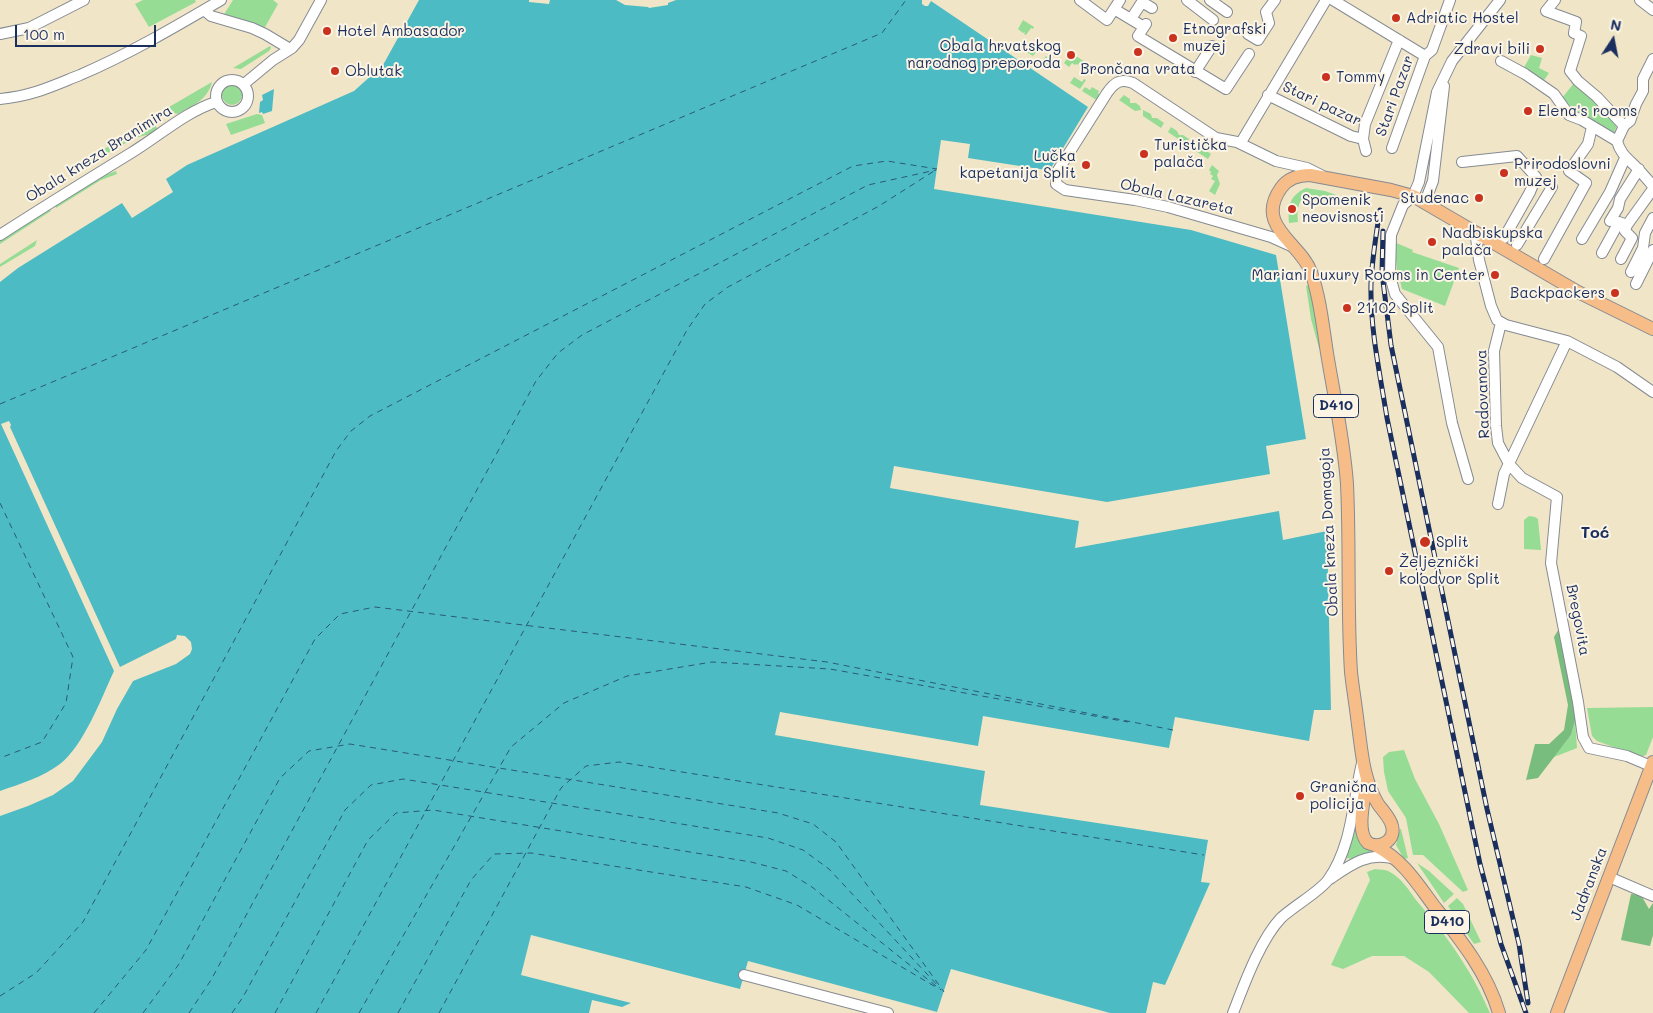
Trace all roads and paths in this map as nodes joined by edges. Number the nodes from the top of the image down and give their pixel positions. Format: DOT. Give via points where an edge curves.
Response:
graph roads {
  1 [pos="84,0"];
  2 [pos="221,0"];
  3 [pos="321,0"];
  4 [pos="1187,0"];
  5 [pos="1210,0"];
  6 [pos="1275,0"];
  7 [pos="1325,0"];
  8 [pos="1333,0"];
  9 [pos="1450,0"];
  10 [pos="1500,0"];
  11 [pos="1555,0"];
  12 [pos="1640,0"];
  13 [pos="1083,1"];
  14 [pos="1117,4"];
  15 [pos="1152,8"];
  16 [pos="204,10"];
  17 [pos="1653,10"];
  18 [pos="1227,12"];
  19 [pos="1131,18"];
  20 [pos="1218,23"];
  21 [pos="0,34"];
  22 [pos="1248,34"];
  23 [pos="1399,40"];
  24 [pos="1212,46"];
  25 [pos="290,50"];
  26 [pos="1248,54"];
  27 [pos="1425,56"];
  28 [pos="1653,59"];
  29 [pos="1501,61"];
  30 [pos="1196,72"];
  31 [pos="1444,78"];
  32 [pos="244,84"];
  33 [pos="1268,95"];
  34 [pos="0,99"];
  35 [pos="216,102"];
  36 [pos="1624,126"];
  37 [pos="1592,127"];
  38 [pos="1243,139"];
  39 [pos="1363,139"];
  40 [pos="1616,140"];
  41 [pos="1392,148"];
  42 [pos="1366,151"];
  43 [pos="1626,158"];
  44 [pos="1462,162"];
  45 [pos="1639,170"];
  46 [pos="1326,178"];
  47 [pos="1552,187"];
  48 [pos="1653,188"];
  49 [pos="1413,196"];
  50 [pos="1425,202"];
  51 [pos="1653,218"];
  52 [pos="1610,221"];
  53 [pos="1627,225"];
  54 [pos="1472,230"];
  55 [pos="0,235"];
  56 [pos="1504,238"];
  57 [pos="1582,239"];
  58 [pos="1517,245"];
  59 [pos="1653,250"];
  60 [pos="1299,251"];
  61 [pos="1602,253"];
  62 [pos="1544,259"];
  63 [pos="1621,259"];
  64 [pos="1631,272"];
  65 [pos="1636,284"];
  66 [pos="1501,323"];
  67 [pos="1653,329"];
  68 [pos="1567,341"];
  69 [pos="1653,392"];
  70 [pos="1509,464"];
  71 [pos="1468,479"];
  72 [pos="1557,496"];
  73 [pos="1498,504"];
  74 [pos="1363,760"];
  75 [pos="1652,765"];
  76 [pos="1367,780"];
  77 [pos="1376,846"];
  78 [pos="1397,860"];
  79 [pos="1609,877"];
  80 [pos="1328,881"];
  81 [pos="1653,896"];
  82 [pos="744,975"];
  83 [pos="888,1013"];
  84 [pos="1232,1013"];
  85 [pos="1499,1013"];
  86 [pos="1556,1013"];
  1 -- 21 [label="street" via="29,28"];
  2 -- 16 [label="street"];
  3 -- 25 [label="street"];
  4 -- 20 [label="street"];
  5 -- 18 [label="street"];
  6 -- 22 [label="street" via="1266,12 1269,23 1258,40"];
  7 -- 33 [label="street"];
  8 -- 23 [label="street, Stari pazar"];
  9 -- 27 [label="street, Stari Pazar" via="1432,50"];
  10 -- 31 [label="street" via="1452,61"];
  11 -- 36 [label="street" via="1546,11 1576,22 1574,33 1581,36 1570,71"];
  12 -- 17 [label="street"];
  13 -- 14 [label="street" via="1107,20"];
  14 -- 19 [label="street"];
  15 -- 19 [label="street" via="1142,2"];
  16 -- 25 [label="street" via="211,16 265,34"];
  16 -- 34 [label="street" via="114,60 38,93"];
  19 -- 30 [label="street" via="1145,25 1138,36"];
  23 -- 27 [label="street, Stari pazar"];
  23 -- 39 [label="street" via="1365,124"];
  24 -- 30 [label="street"];
  25 -- 32 [label="street"];
  26 -- 30 [label="street" via="1226,89"];
  27 -- 41 [label="street, Stari Pazar"];
  28 -- 36 [label="street" via="1643,79 1643,91 1630,121"];
  29 -- 37 [label="street" via="1554,94 1569,115"];
  31 -- 49 [label="street" via="1435,99 1422,173"];
  31 -- 50 [label="street" via="1437,154"];
  32 -- 35 [label="street" via="236,80 222,82 215,93"];
  32 -- 35 [label="street" via="248,99 238,111 223,110"];
  33 -- 38 [label="street"];
  33 -- 39 [label="street, Stari pazar"];
  35 -- 55 [label="street, Obala kneza Branimira" via="198,109"];
  36 -- 40 [label="street"];
  37 -- 40 [label="street"];
  37 -- 62 [label="street" via="1588,144 1569,171 1586,183"];
  39 -- 42 [label="street"];
  40 -- 43 [label="street"];
  43 -- 45 [label="street"];
  43 -- 57 [label="street"];
  44 -- 56 [label="street" via="1517,156 1536,177"];
  45 -- 48 [label="street"];
  45 -- 52 [label="street" via="1620,198"];
  46 -- 49 [label="main road, D410"];
  46 -- 60 [label="main road, Obala kneza Domagoja / D410" via="1295,176 1275,199 1273,212 1277,228"];
  46 -- 60 [label="street, Obala Lazareta" via="1307,168 1276,161 1240,143 1216,138 1133,83 1124,81 1113,84 1055,178 1058,186 1068,191 1185,211 1271,237"];
  47 -- 58 [label="street"];
  48 -- 53 [label="street"];
  49 -- 50 [label="main road, D410"];
  49 -- 71 [label="street" via="1403,205 1392,231 1391,283 1395,294 1438,347 1452,423"];
  50 -- 54 [label="main road, D410"];
  51 -- 64 [label="street"];
  53 -- 61 [label="street" via="1619,222"];
  53 -- 63 [label="street" via="1625,231 1632,238"];
  54 -- 66 [label="street" via="1491,306"];
  54 -- 67 [label="main road, D410" via="1578,292"];
  59 -- 65 [label="street"];
  60 -- 74 [label="main road, Obala kneza Domagoja / D410" via="1315,284 1343,448 1352,675"];
  66 -- 68 [label="street"];
  66 -- 70 [label="street, Radovanova" via="1494,352 1496,426 1498,443"];
  68 -- 69 [label="street" via="1617,367"];
  68 -- 70 [label="street"];
  70 -- 72 [label="street, Radovanova" via="1522,478"];
  70 -- 73 [label="street"];
  72 -- 75 [label="street, Bregovita" via="1551,563 1583,738 1589,748"];
  74 -- 76 [label="main road, Obala kneza Domagoja / D410"];
  74 -- 80 [label="street, Obala kneza Domagoja" via="1343,850"];
  75 -- 79 [label="main road, Jadranska"];
  76 -- 77 [label="main road, Obala kneza Domagoja / D410" via="1361,830 1366,841"];
  76 -- 77 [label="main road, Obala kneza Domagoja / D410" via="1393,829 1388,842"];
  77 -- 78 [label="main road, D410"];
  78 -- 80 [label="street" via="1366,858"];
  78 -- 85 [label="main road, D410" via="1478,966"];
  79 -- 81 [label="street"];
  79 -- 86 [label="main road, Jadranska"];
  80 -- 84 [label="street, Obala kneza Domagoja" via="1288,912 1271,930"];
  82 -- 83 [label="street"];
}
